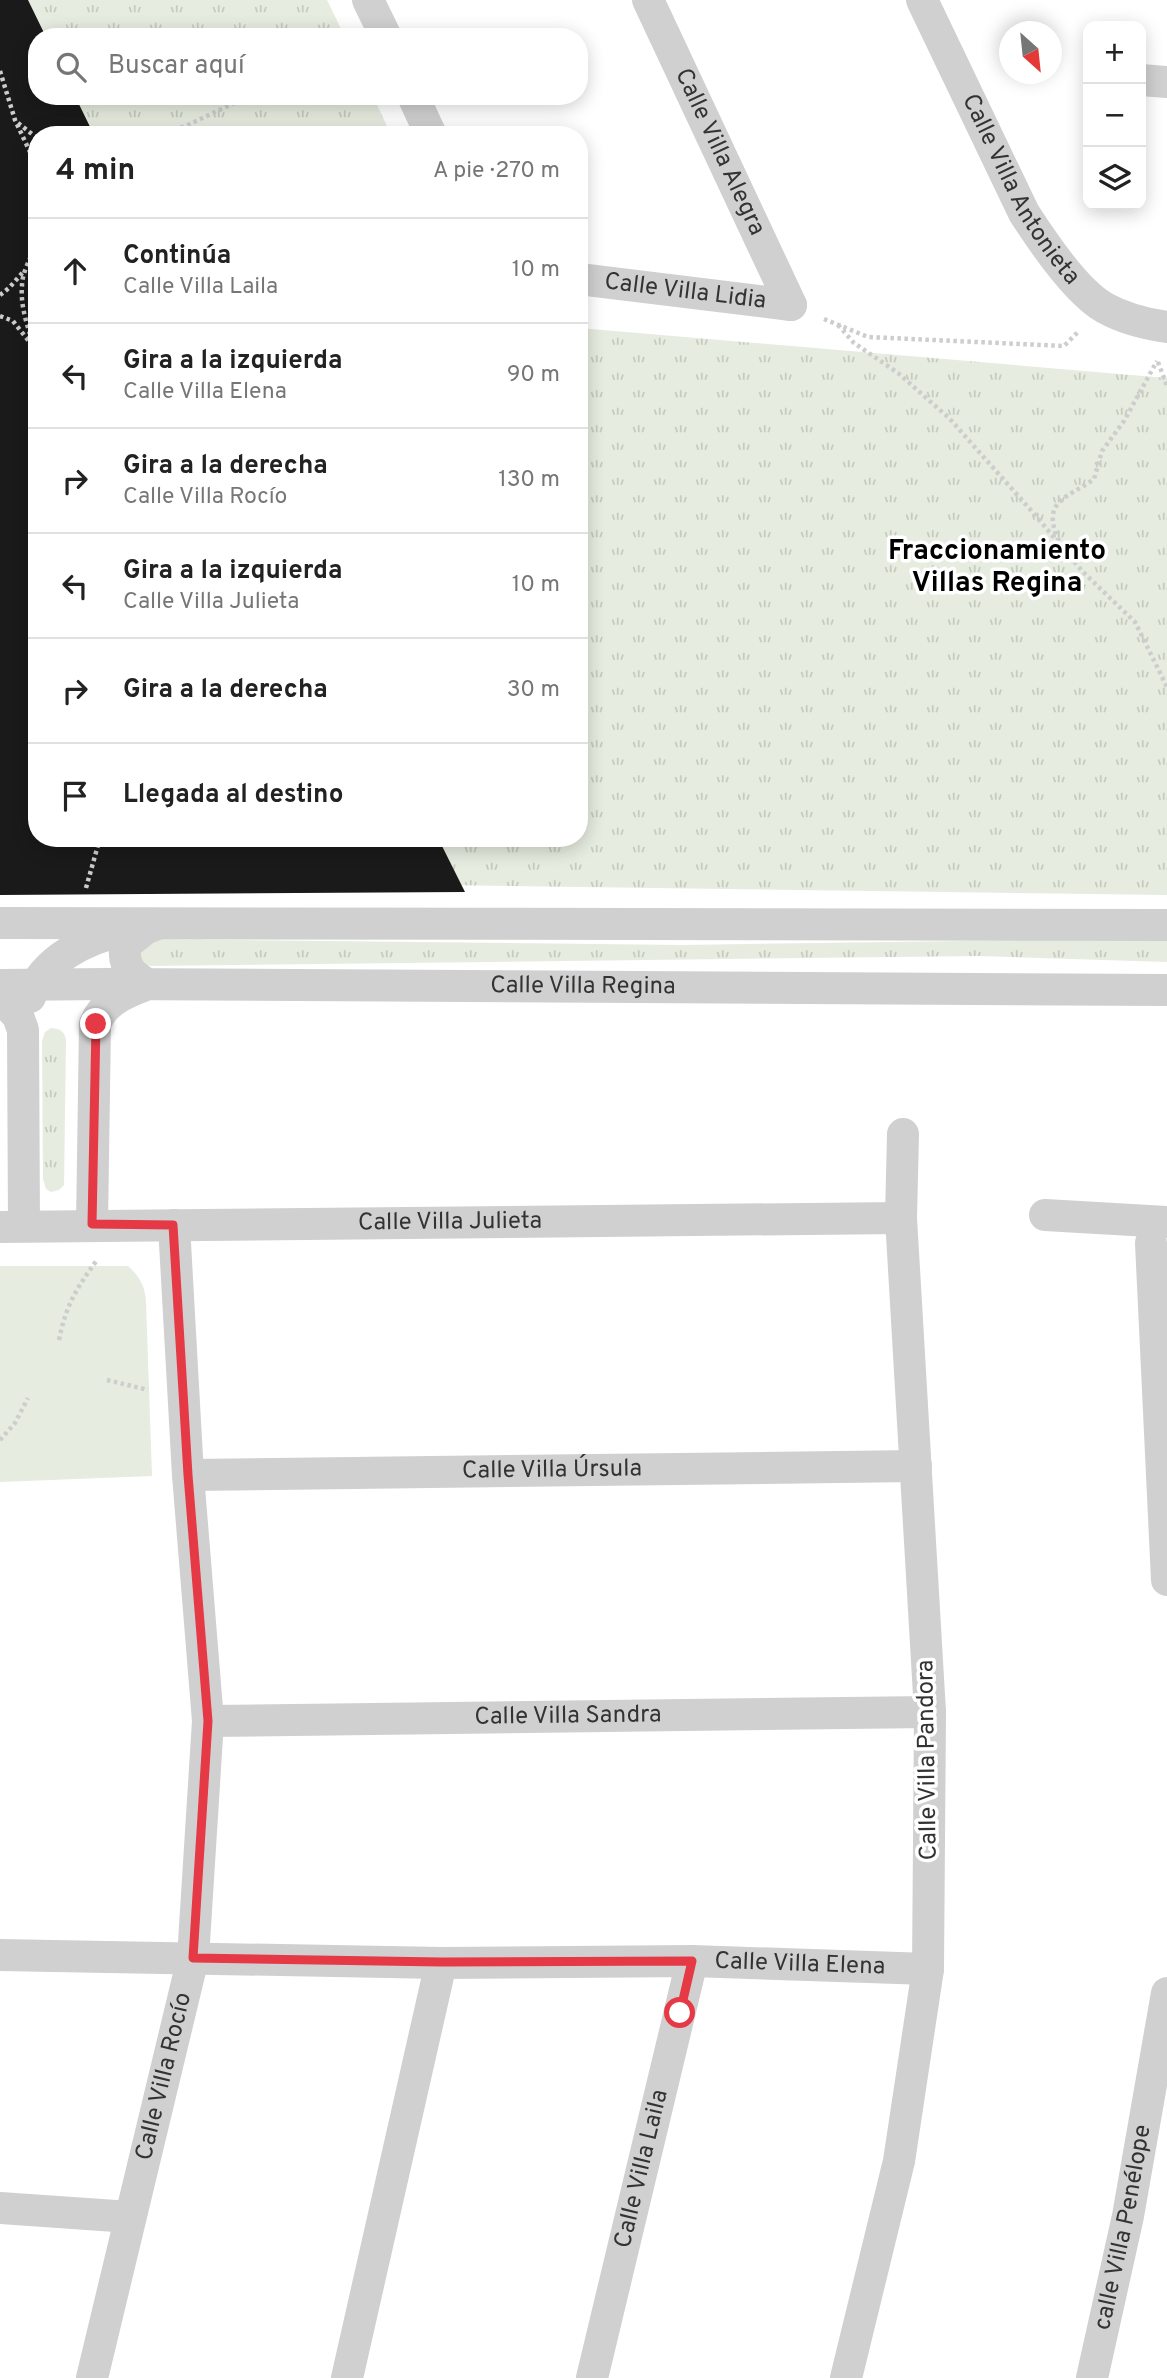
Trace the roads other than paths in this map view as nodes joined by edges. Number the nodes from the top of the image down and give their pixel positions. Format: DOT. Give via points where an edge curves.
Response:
graph roads {
  1 [pos="368,0"];
  2 [pos="648,0"];
  3 [pos="922,0"];
  4 [pos="382,28"];
  5 [pos="1146,80"];
  6 [pos="1167,82"];
  7 [pos="417,105"];
  8 [pos="427,126"];
  9 [pos="777,274"];
  10 [pos="588,280"];
  11 [pos="760,302"];
  12 [pos="792,305"];
  13 [pos="1167,327"];
  14 [pos="163,922"];
  15 [pos="0,925"];
  16 [pos="1167,925"];
  17 [pos="62,956"];
  18 [pos="0,985"];
  19 [pos="36,985"];
  20 [pos="85,985"];
  21 [pos="147,985"];
  22 [pos="1167,990"];
  23 [pos="0,997"];
  24 [pos="96,1024"];
  25 [pos="23,1030"];
  26 [pos="903,1135"];
  27 [pos="1045,1215"];
  28 [pos="901,1218"];
  29 [pos="92,1224"];
  30 [pos="173,1225"];
  31 [pos="12,1226"];
  32 [pos="1154,1230"];
  33 [pos="916,1466"];
  34 [pos="188,1475"];
  35 [pos="1167,1580"];
  36 [pos="930,1712"];
  37 [pos="208,1721"];
  38 [pos="0,1955"];
  39 [pos="193,1958"];
  40 [pos="692,1961"];
  41 [pos="441,1962"];
  42 [pos="928,1969"];
  43 [pos="1167,1993"];
  44 [pos="0,2208"];
  45 [pos="130,2217"];
  46 [pos="92,2378"];
  47 [pos="347,2378"];
  48 [pos="592,2378"];
  49 [pos="846,2378"];
  50 [pos="1092,2378"];
  1 -- 4 [label="street"];
  2 -- 9 [label="street, Calle Villa Alegra"];
  3 -- 13 [label="street, Calle Villa Antonieta" via="1041,240 1086,293 1104,307"];
  5 -- 6 [label="street"];
  7 -- 8 [label="street"];
  9 -- 11 [label="street" via="775,290"];
  9 -- 12 [label="street, Calle Villa Alegra"];
  10 -- 11 [label="street, Calle Villa Lidia"];
  11 -- 12 [label="street, Calle Villa Lidia"];
  14 -- 15 [label="street"];
  14 -- 16 [label="street"];
  14 -- 17 [label="street" via="114,933"];
  14 -- 21 [label="street" via="145,929 125,946 127,968"];
  15 -- 17 [label="street" via="52,947"];
  17 -- 19 [label="street"];
  17 -- 20 [label="street"];
  18 -- 19 [label="street, Calle Villa Regina"];
  19 -- 20 [label="street, Calle Villa Regina"];
  19 -- 25 [label="street"];
  20 -- 21 [label="street, Calle Villa Regina"];
  20 -- 24 [label="street"];
  21 -- 22 [label="street, Calle Villa Regina"];
  21 -- 24 [label="street" via="111,1001"];
  23 -- 25 [label="street" via="18,1016"];
  24 -- 29 [label="street"];
  25 -- 31 [label="street"];
  26 -- 28 [label="street, Calle Villa Pandora"];
  27 -- 32 [label="street"];
  28 -- 30 [label="street, Calle Villa Julieta"];
  28 -- 33 [label="street, Calle Villa Pandora"];
  29 -- 30 [label="street, Calle Villa Julieta"];
  29 -- 31 [label="street, Calle Villa Julieta"];
  30 -- 34 [label="street, Calle Villa Rocío"];
  32 -- 35 [label="street"];
  33 -- 34 [label="street, Calle Villa Úrsula"];
  33 -- 36 [label="street, Calle Villa Pandora"];
  34 -- 37 [label="street, Calle Villa Rocío"];
  36 -- 37 [label="street, Calle Villa Sandra"];
  36 -- 42 [label="street, Calle Villa Pandora"];
  37 -- 39 [label="street, Calle Villa Rocío"];
  38 -- 39 [label="street, Calle Villa Elena"];
  39 -- 41 [label="street, Calle Villa Elena"];
  39 -- 45 [label="street, Calle Villa Rocío"];
  40 -- 41 [label="street, Calle Villa Elena"];
  40 -- 42 [label="street, Calle Villa Elena"];
  40 -- 48 [label="street, Calle Villa Laila"];
  41 -- 47 [label="street"];
  42 -- 49 [label="street, Calle Villa Pandora" via="899,2161"];
  43 -- 50 [label="street, calle Villa Penélope" via="1128,2216"];
  44 -- 45 [label="street"];
  45 -- 46 [label="street, Calle Villa Rocío"];
}
